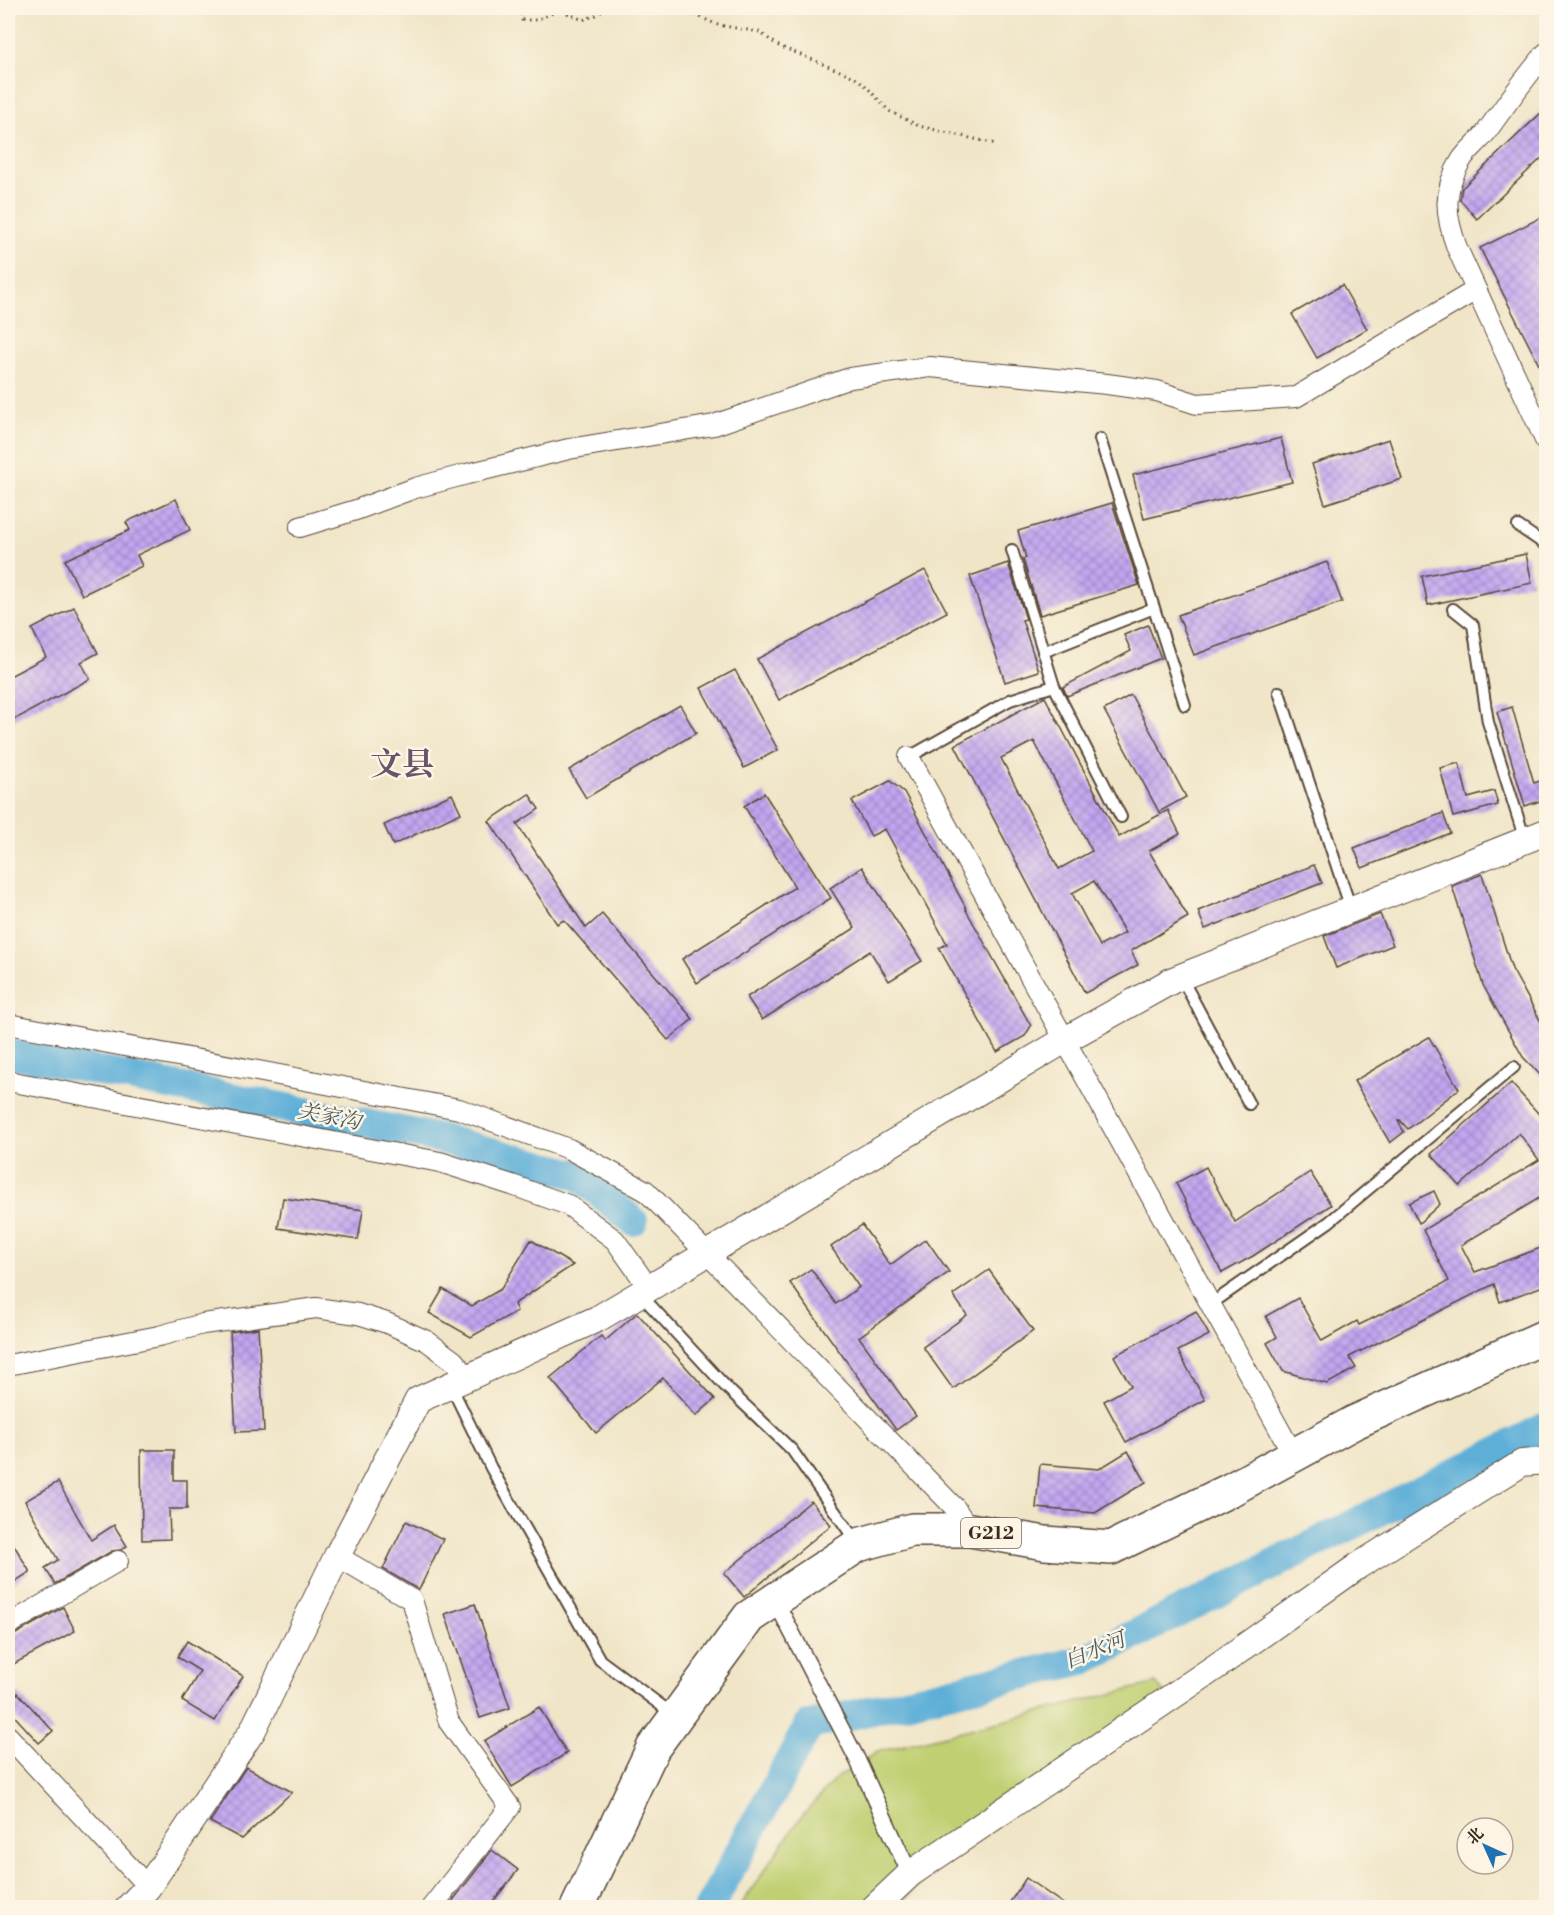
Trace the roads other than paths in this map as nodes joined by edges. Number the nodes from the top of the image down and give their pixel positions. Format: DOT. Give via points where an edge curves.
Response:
graph roads {
  1 [pos="1546,53"];
  2 [pos="1476,290"];
  3 [pos="1100,439"];
  4 [pos="1546,442"];
  5 [pos="1518,526"];
  6 [pos="300,527"];
  7 [pos="1546,545"];
  8 [pos="1012,550"];
  9 [pos="1154,608"];
  10 [pos="1453,609"];
  11 [pos="1043,652"];
  12 [pos="1054,686"];
  13 [pos="1279,692"];
  14 [pos="1185,705"];
  15 [pos="909,757"];
  16 [pos="1121,817"];
  17 [pos="1536,836"];
  18 [pos="1351,909"];
  19 [pos="1181,976"];
  20 [pos="8,1024"];
  21 [pos="1065,1040"];
  22 [pos="1514,1067"];
  23 [pos="8,1081"];
  24 [pos="1249,1104"];
  25 [pos="708,1254"];
  26 [pos="645,1291"];
  27 [pos="1211,1304"];
  28 [pos="1546,1336"];
  29 [pos="8,1365"];
  30 [pos="459,1382"];
  31 [pos="1294,1456"];
  32 [pos="1546,1461"];
  33 [pos="970,1530"];
  34 [pos="858,1545"];
  35 [pos="337,1556"];
  36 [pos="118,1561"];
  37 [pos="780,1608"];
  38 [pos="8,1625"];
  39 [pos="676,1717"];
  40 [pos="8,1736"];
  41 [pos="910,1874"];
  42 [pos="148,1887"];
  43 [pos="128,1908"];
  44 [pos="431,1908"];
  45 [pos="577,1908"];
  46 [pos="874,1908"];
  1 -- 2 [label="street" via="1463,158 1452,178 1447,202 1449,226"];
  2 -- 4 [label="street"];
  2 -- 6 [label="street" via="1296,397 1197,404 1137,388 930,367 850,378 714,425 569,449 467,474"];
  3 -- 9 [label="lane"];
  5 -- 7 [label="lane"];
  8 -- 11 [label="lane"];
  9 -- 11 [label="lane"];
  9 -- 14 [label="lane"];
  10 -- 17 [label="lane" via="1473,625 1488,722"];
  11 -- 12 [label="lane"];
  12 -- 15 [label="lane" via="1010,700"];
  12 -- 16 [label="lane"];
  13 -- 18 [label="lane"];
  15 -- 21 [label="street"];
  17 -- 18 [label="street"];
  18 -- 19 [label="street"];
  19 -- 21 [label="street"];
  19 -- 24 [label="lane"];
  20 -- 25 [label="street" via="459,1109 568,1149 646,1191"];
  21 -- 25 [label="street"];
  21 -- 27 [label="street"];
  22 -- 27 [label="lane" via="1329,1222"];
  23 -- 26 [label="street" via="440,1162 502,1182 568,1205 615,1240"];
  25 -- 26 [label="street"];
  25 -- 33 [label="street" via="954,1508"];
  26 -- 30 [label="street" via="599,1318"];
  26 -- 34 [label="lane" via="726,1387 792,1450"];
  27 -- 31 [label="street"];
  28 -- 31 [label="highway, G212" via="1353,1423"];
  29 -- 30 [label="street" via="203,1324 316,1308 358,1314 427,1341 454,1361"];
  30 -- 35 [label="street" via="418,1401"];
  30 -- 39 [label="lane" via="491,1468 600,1660"];
  31 -- 33 [label="highway, G212" via="1111,1548 1045,1543"];
  32 -- 41 [label="street" via="1522,1463 1358,1566 1220,1665"];
  33 -- 34 [label="highway, G212" via="912,1530"];
  34 -- 37 [label="highway, G212"];
  35 -- 42 [label="street" via="253,1730"];
  35 -- 44 [label="street" via="412,1600 449,1722 510,1807"];
  36 -- 38 [label="street"];
  37 -- 39 [label="highway, G212" via="750,1617"];
  37 -- 41 [label="street"];
  39 -- 45 [label="highway, G212" via="653,1748"];
  40 -- 42 [label="street"];
  41 -- 46 [label="street"];
  42 -- 43 [label="street"];
}
